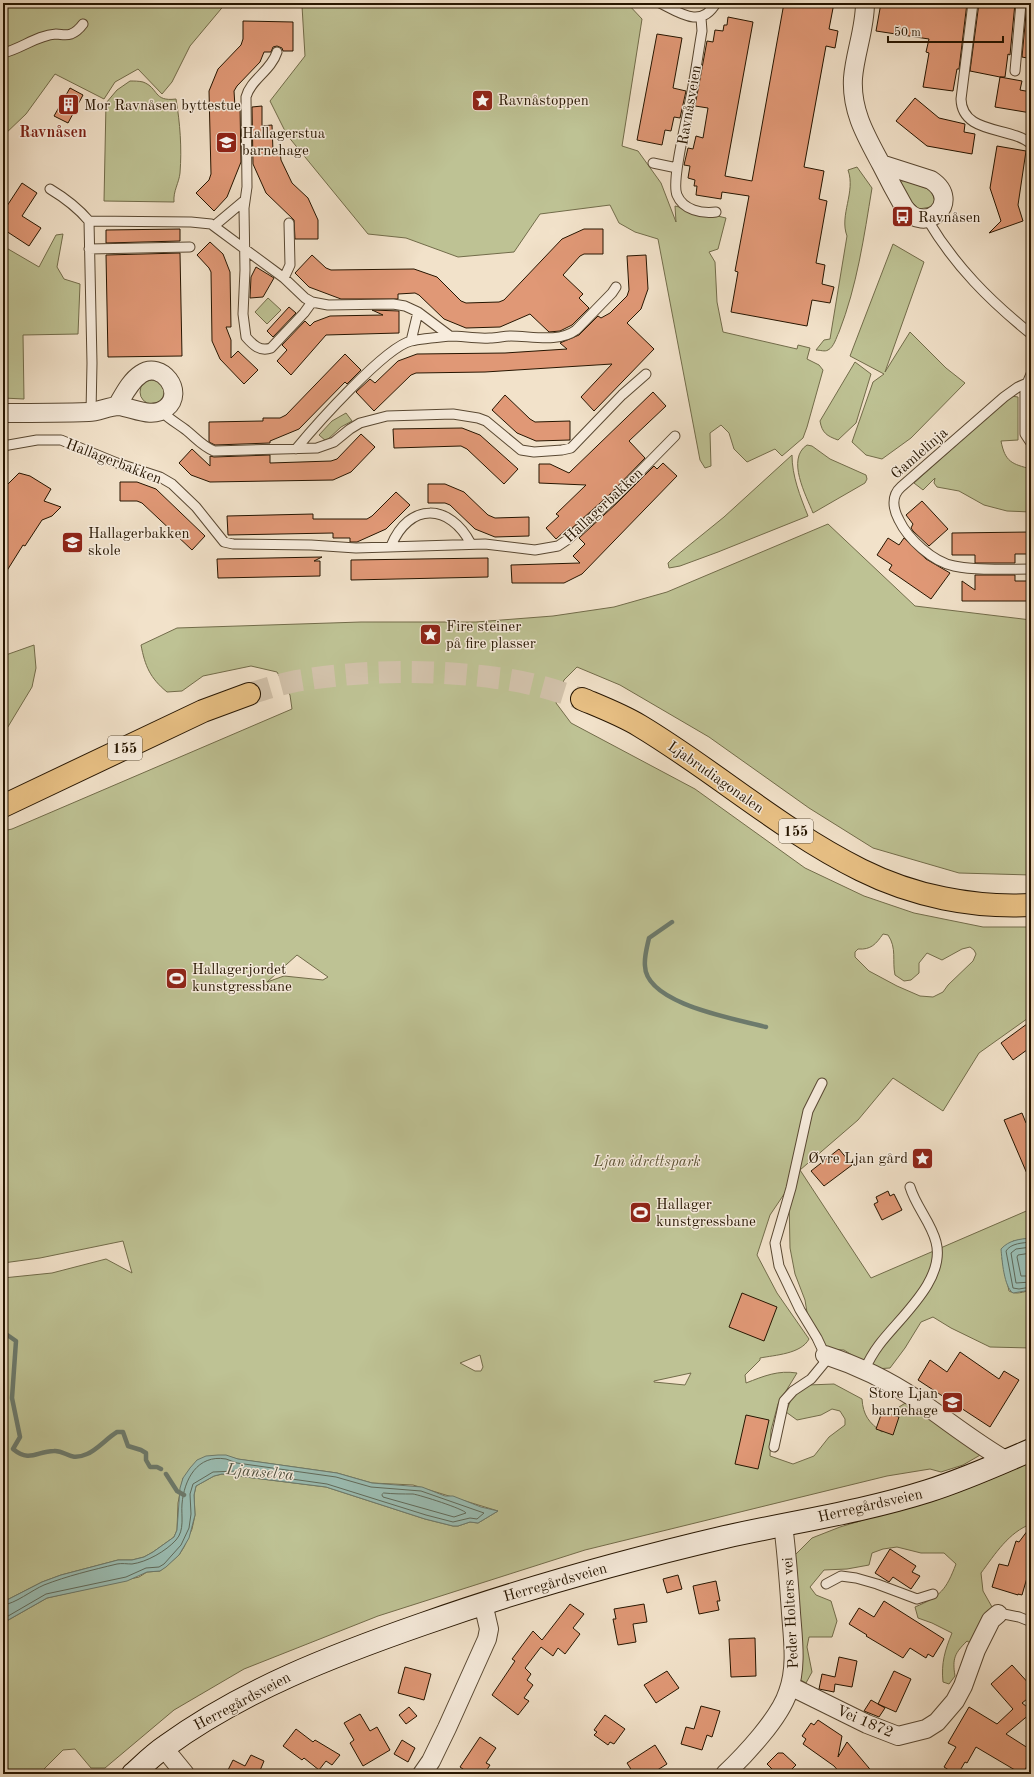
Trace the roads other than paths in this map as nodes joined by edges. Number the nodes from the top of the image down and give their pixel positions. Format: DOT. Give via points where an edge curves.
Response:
graph roads {
  1 [pos="660,3"];
  2 [pos="716,3"];
  3 [pos="866,3"];
  4 [pos="973,3"];
  5 [pos="1021,3"];
  6 [pos="701,18"];
  7 [pos="83,24"];
  8 [pos="277,52"];
  9 [pos="3,53"];
  10 [pos="1015,71"];
  11 [pos="1031,144"];
  12 [pos="653,163"];
  13 [pos="881,164"];
  14 [pos="678,168"];
  15 [pos="50,189"];
  16 [pos="245,200"];
  17 [pos="716,212"];
  18 [pos="927,219"];
  19 [pos="89,221"];
  20 [pos="289,223"];
  21 [pos="214,226"];
  22 [pos="190,247"];
  23 [pos="243,248"];
  24 [pos="89,249"];
  25 [pos="284,278"];
  26 [pos="616,286"];
  27 [pos="312,302"];
  28 [pos="418,312"];
  29 [pos="1031,334"];
  30 [pos="450,336"];
  31 [pos="411,341"];
  32 [pos="646,374"];
  33 [pos="1029,379"];
  34 [pos="117,406"];
  35 [pos="161,411"];
  36 [pos="91,412"];
  37 [pos="3,413"];
  38 [pos="675,436"];
  39 [pos="1031,443"];
  40 [pos="3,446"];
  41 [pos="296,449"];
  42 [pos="471,544"];
  43 [pos="391,546"];
  44 [pos="1031,569"];
  45 [pos="249,694"];
  46 [pos="582,699"];
  47 [pos="3,806"];
  48 [pos="1031,904"];
  49 [pos="822,1083"];
  50 [pos="910,1187"];
  51 [pos="828,1356"];
  52 [pos="864,1371"];
  53 [pos="774,1447"];
  54 [pos="1031,1450"];
  55 [pos="1007,1461"];
  56 [pos="783,1525"];
  57 [pos="826,1584"];
  58 [pos="933,1594"];
  59 [pos="483,1603"];
  60 [pos="998,1614"];
  61 [pos="1031,1617"];
  62 [pos="790,1686"];
  63 [pos="163,1747"];
  64 [pos="133,1774"];
  65 [pos="185,1774"];
  66 [pos="422,1774"];
  67 [pos="724,1774"];
  1 -- 6 [label="lane" via="691,17"];
  2 -- 6 [label="lane" via="712,10"];
  3 -- 13 [label="street" via="853,77 854,98 865,136"];
  4 -- 11 [label="lane" via="961,99 962,109 981,126 1014,134"];
  5 -- 10 [label="lane"];
  6 -- 14 [label="lane, Ravnåsveien" via="702,31"];
  7 -- 9 [label="lane" via="72,34 56,34"];
  8 -- 16 [label="lane" via="272,64 253,84 246,97"];
  12 -- 14 [label="lane"];
  13 -- 18 [label="street" via="908,212 921,219"];
  13 -- 18 [label="street" via="939,185 944,202 939,212"];
  14 -- 17 [label="lane, Ravnåsveien" via="676,192 684,206 702,212"];
  15 -- 19 [label="lane" via="68,200"];
  16 -- 21 [label="lane"];
  16 -- 23 [label="lane"];
  18 -- 29 [label="lane" via="941,242 973,283"];
  19 -- 21 [label="lane" via="183,222"];
  19 -- 24 [label="lane"];
  20 -- 25 [label="lane" via="290,265"];
  21 -- 23 [label="lane"];
  22 -- 24 [label="lane"];
  23 -- 25 [label="lane"];
  23 -- 27 [label="lane" via="243,314 246,337 251,343 260,349 271,348"];
  24 -- 36 [label="lane"];
  25 -- 27 [label="lane"];
  26 -- 30 [label="lane" via="576,330 567,335 544,338"];
  27 -- 28 [label="lane" via="328,305 393,304"];
  28 -- 30 [label="lane"];
  28 -- 31 [label="lane"];
  30 -- 31 [label="lane"];
  31 -- 41 [label="lane" via="395,349 367,373"];
  32 -- 41 [label="lane" via="571,448 567,449 528,452 515,446 486,421 453,414 387,416 360,423 328,445"];
  33 -- 39 [label="lane, Gamlelinja" via="1025,392 1025,434"];
  33 -- 44 [label="lane, Gamlelinja" via="1004,397 900,487 894,496 894,502 896,515 903,529 914,542 944,563 963,567"];
  34 -- 35 [label="street, Hallagerbakken" via="147,413"];
  34 -- 35 [label="street" via="140,374 153,371 167,377 174,389 171,403"];
  34 -- 36 [label="street, Hallagerbakken"];
  35 -- 41 [label="lane" via="204,446 214,451"];
  36 -- 37 [label="street, Hallagerbakken"];
  38 -- 42 [label="lane, Hallagerbakken" via="613,499 558,546 535,550"];
  40 -- 43 [label="lane, Hallagerbakken" via="37,440 61,440 116,463 160,477 172,484 196,507 224,542 356,548"];
  42 -- 43 [label="lane, Hallagerbakken"];
  42 -- 43 [label="lane" via="466,534 451,519 443,514 433,513 418,515 408,520"];
  45 -- 47 [label="main road, 155" via="203,711"];
  46 -- 48 [label="main road, Ljabrudiagonalen / 155" via="638,725 819,846 862,871 928,895 960,902 988,905"];
  49 -- 51 [label="lane" via="808,1111 776,1235 776,1252 800,1310"];
  50 -- 52 [label="lane" via="934,1236 936,1266 930,1282 880,1344"];
  51 -- 52 [label="street"];
  51 -- 53 [label="lane" via="811,1378 784,1401"];
  52 -- 55 [label="street" via="915,1398"];
  54 -- 55 [label="street, Herregårdsveien"];
  55 -- 56 [label="street, Herregårdsveien" via="922,1493"];
  56 -- 59 [label="street, Herregårdsveien" via="628,1561"];
  56 -- 62 [label="street, Peder Holters vei" via="794,1649"];
  57 -- 58 [label="lane" via="841,1576 870,1582 917,1599"];
  59 -- 63 [label="street, Herregårdsveien" via="386,1637 292,1675 246,1696"];
  59 -- 66 [label="street" via="489,1629 487,1639 431,1762"];
  60 -- 61 [label="lane" via="1030,1621"];
  60 -- 62 [label="street, Vei 1872" via="991,1620 976,1650 955,1701 937,1722 926,1729 898,1736 867,1724"];
  62 -- 67 [label="street, Peder Holters vei" via="780,1710 750,1749"];
  63 -- 64 [label="street, Herregårdsveien"];
  63 -- 65 [label="street"];
}
